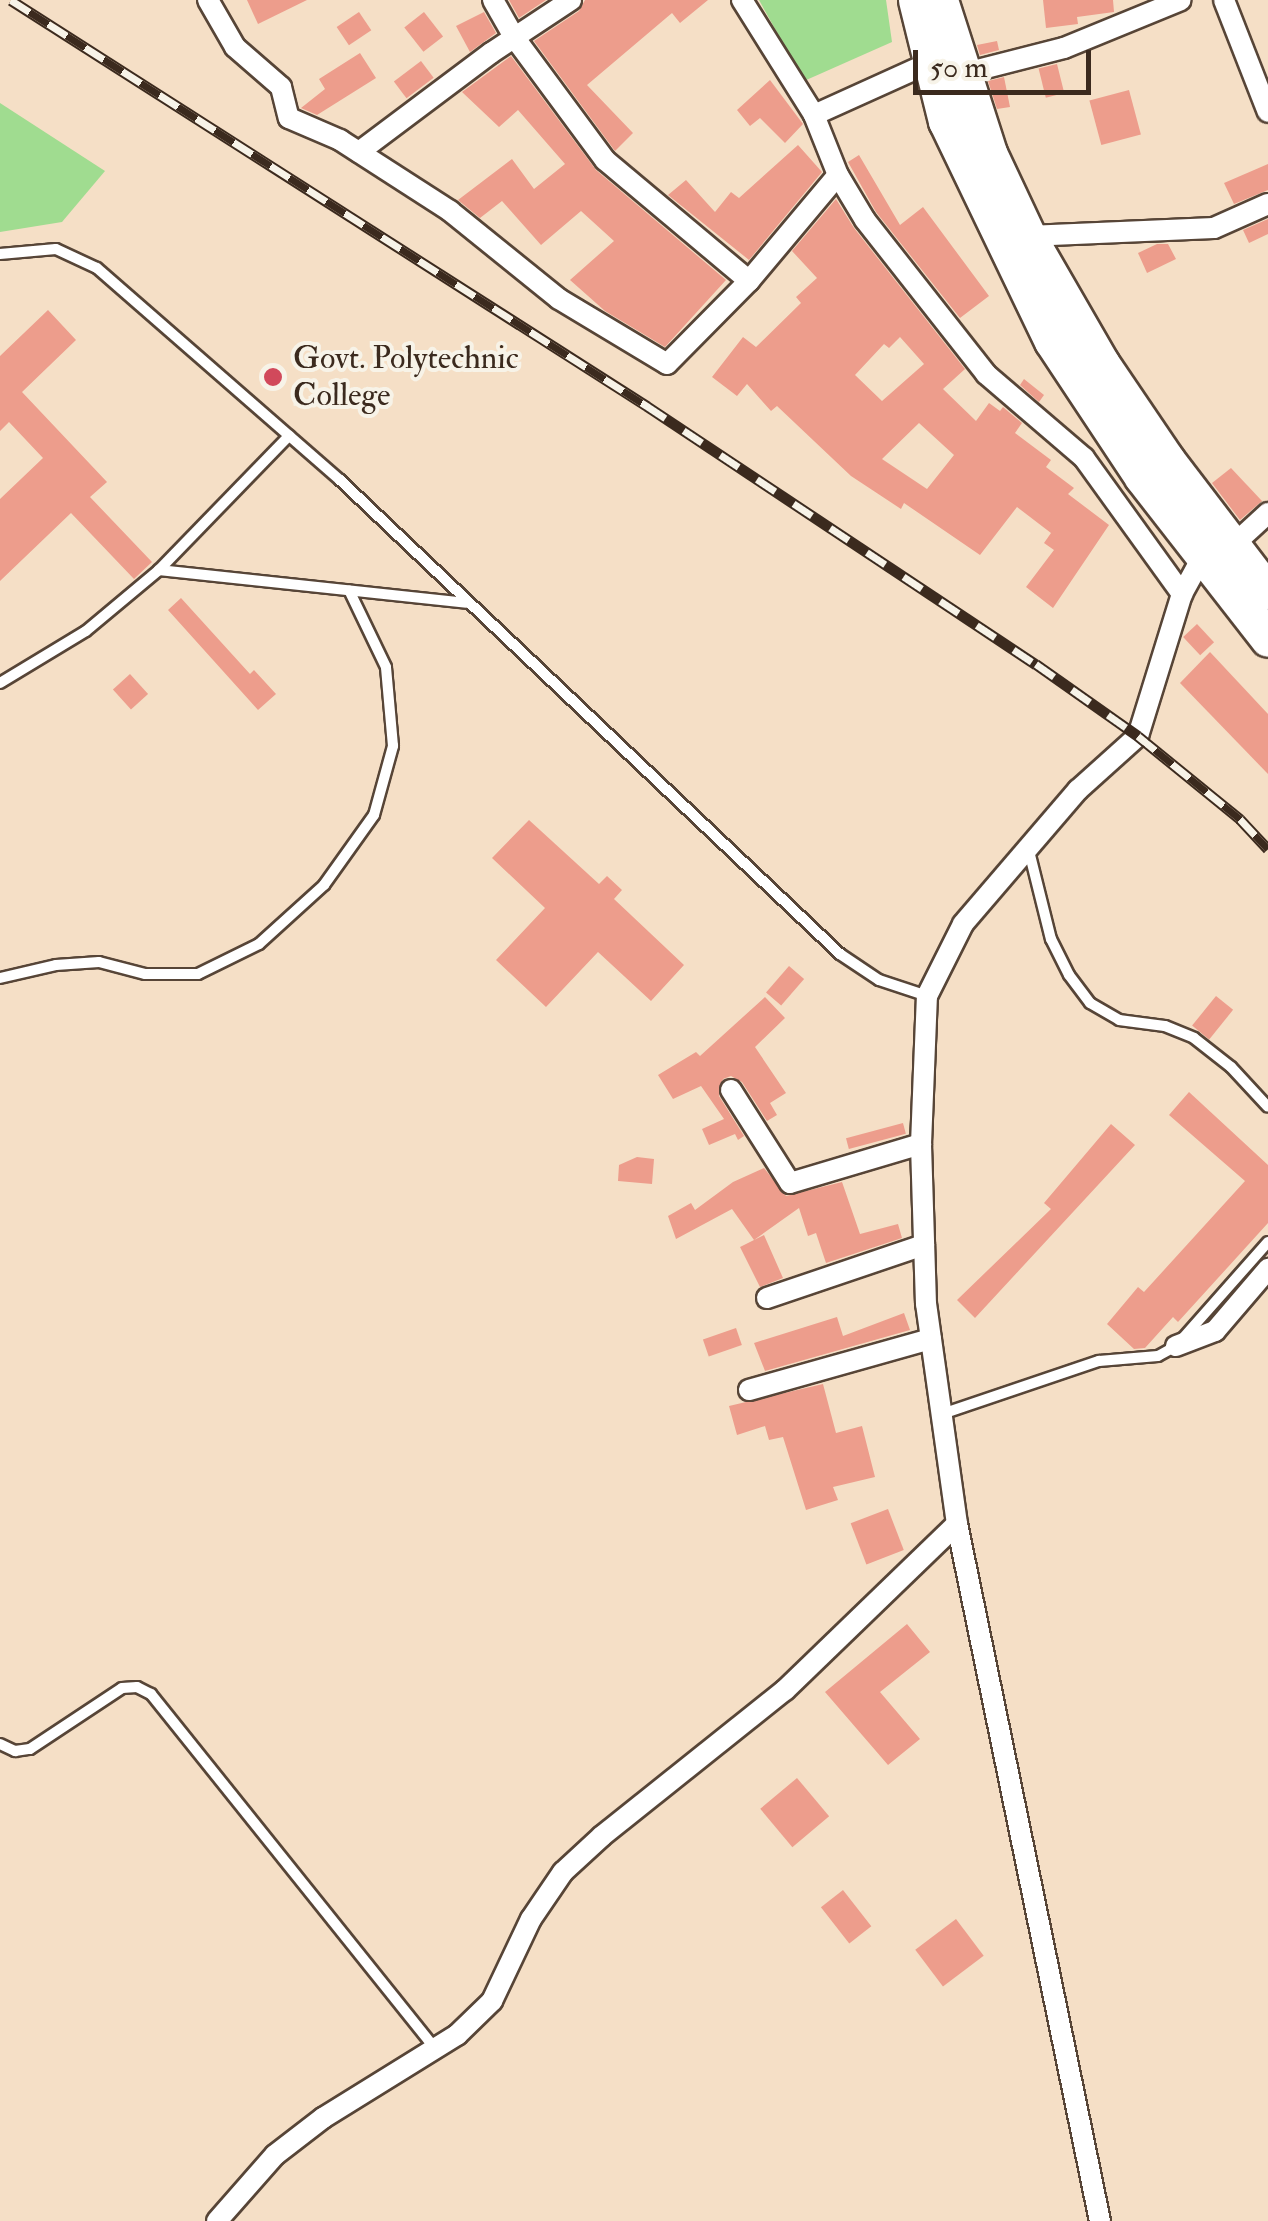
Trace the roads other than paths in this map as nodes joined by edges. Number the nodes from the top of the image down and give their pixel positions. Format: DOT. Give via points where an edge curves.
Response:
graph roads {
  1 [pos="208,0"];
  2 [pos="493,0"];
  3 [pos="571,0"];
  4 [pos="742,0"];
  5 [pos="916,0"];
  6 [pos="940,0"];
  7 [pos="1181,0"];
  8 [pos="1224,0"];
  9 [pos="514,37"];
  10 [pos="949,63"];
  11 [pos="1268,112"];
  12 [pos="814,115"];
  13 [pos="359,152"];
  14 [pos="838,175"];
  15 [pos="1268,204"];
  16 [pos="1028,236"];
  17 [pos="0,254"];
  18 [pos="749,281"];
  19 [pos="289,436"];
  20 [pos="1268,513"];
  21 [pos="1218,550"];
  22 [pos="158,570"];
  23 [pos="349,590"];
  24 [pos="1268,592"];
  25 [pos="1182,594"];
  26 [pos="466,602"];
  27 [pos="1268,640"];
  28 [pos="0,683"];
  29 [pos="1028,846"];
  30 [pos="0,978"];
  31 [pos="927,996"];
  32 [pos="731,1090"];
  33 [pos="1268,1107"];
  34 [pos="921,1144"];
  35 [pos="1268,1242"];
  36 [pos="924,1244"];
  37 [pos="1268,1269"];
  38 [pos="767,1298"];
  39 [pos="931,1339"];
  40 [pos="1176,1346"];
  41 [pos="750,1390"];
  42 [pos="941,1415"];
  43 [pos="957,1524"];
  44 [pos="0,1744"];
  45 [pos="435,2048"];
  46 [pos="217,2221"];
  47 [pos="1100,2221"];
  1 -- 13 [label="street" via="235,48 281,87 289,118"];
  2 -- 9 [label="street"];
  3 -- 9 [label="street"];
  4 -- 12 [label="street"];
  5 -- 10 [label="highway"];
  6 -- 10 [label="highway"];
  7 -- 10 [label="street" via="1064,48"];
  8 -- 11 [label="street"];
  9 -- 13 [label="street"];
  9 -- 18 [label="street" via="605,160"];
  10 -- 12 [label="street"];
  10 -- 16 [label="highway"];
  10 -- 21 [label="highway" via="953,137 1052,341 1142,477"];
  12 -- 14 [label="street"];
  13 -- 18 [label="street" via="450,210 558,299 667,364"];
  14 -- 18 [label="street"];
  14 -- 25 [label="street" via="865,220 986,374 1084,458"];
  15 -- 16 [label="street" via="1214,228"];
  16 -- 21 [label="highway"];
  17 -- 19 [label="lane" via="56,249 97,268"];
  19 -- 22 [label="lane"];
  19 -- 26 [label="lane"];
  20 -- 21 [label="street"];
  21 -- 24 [label="highway"];
  21 -- 25 [label="street"];
  21 -- 27 [label="highway"];
  22 -- 23 [label="lane"];
  22 -- 28 [label="lane" via="86,631"];
  23 -- 26 [label="lane"];
  23 -- 30 [label="lane" via="386,667 394,746 374,815 324,885 259,944 198,974 145,974 99,962"];
  25 -- 29 [label="street" via="1138,736"];
  26 -- 31 [label="lane" via="840,954 880,980"];
  29 -- 31 [label="street" via="962,924"];
  29 -- 33 [label="lane" via="1052,939 1090,1002 1118,1020 1194,1038"];
  31 -- 34 [label="street"];
  32 -- 34 [label="street" via="790,1183"];
  34 -- 36 [label="street"];
  35 -- 40 [label="lane"];
  36 -- 38 [label="street"];
  36 -- 39 [label="street"];
  37 -- 40 [label="street" via="1215,1332"];
  39 -- 41 [label="street"];
  39 -- 42 [label="street"];
  40 -- 42 [label="lane" via="1158,1356 1098,1361"];
  42 -- 43 [label="street"];
  43 -- 45 [label="street" via="785,1690 564,1872 531,1918 492,2001"];
  43 -- 47 [label="street"];
  44 -- 45 [label="lane" via="30,1750 122,1688 151,1694"];
  45 -- 46 [label="street" via="276,2155"];
}
